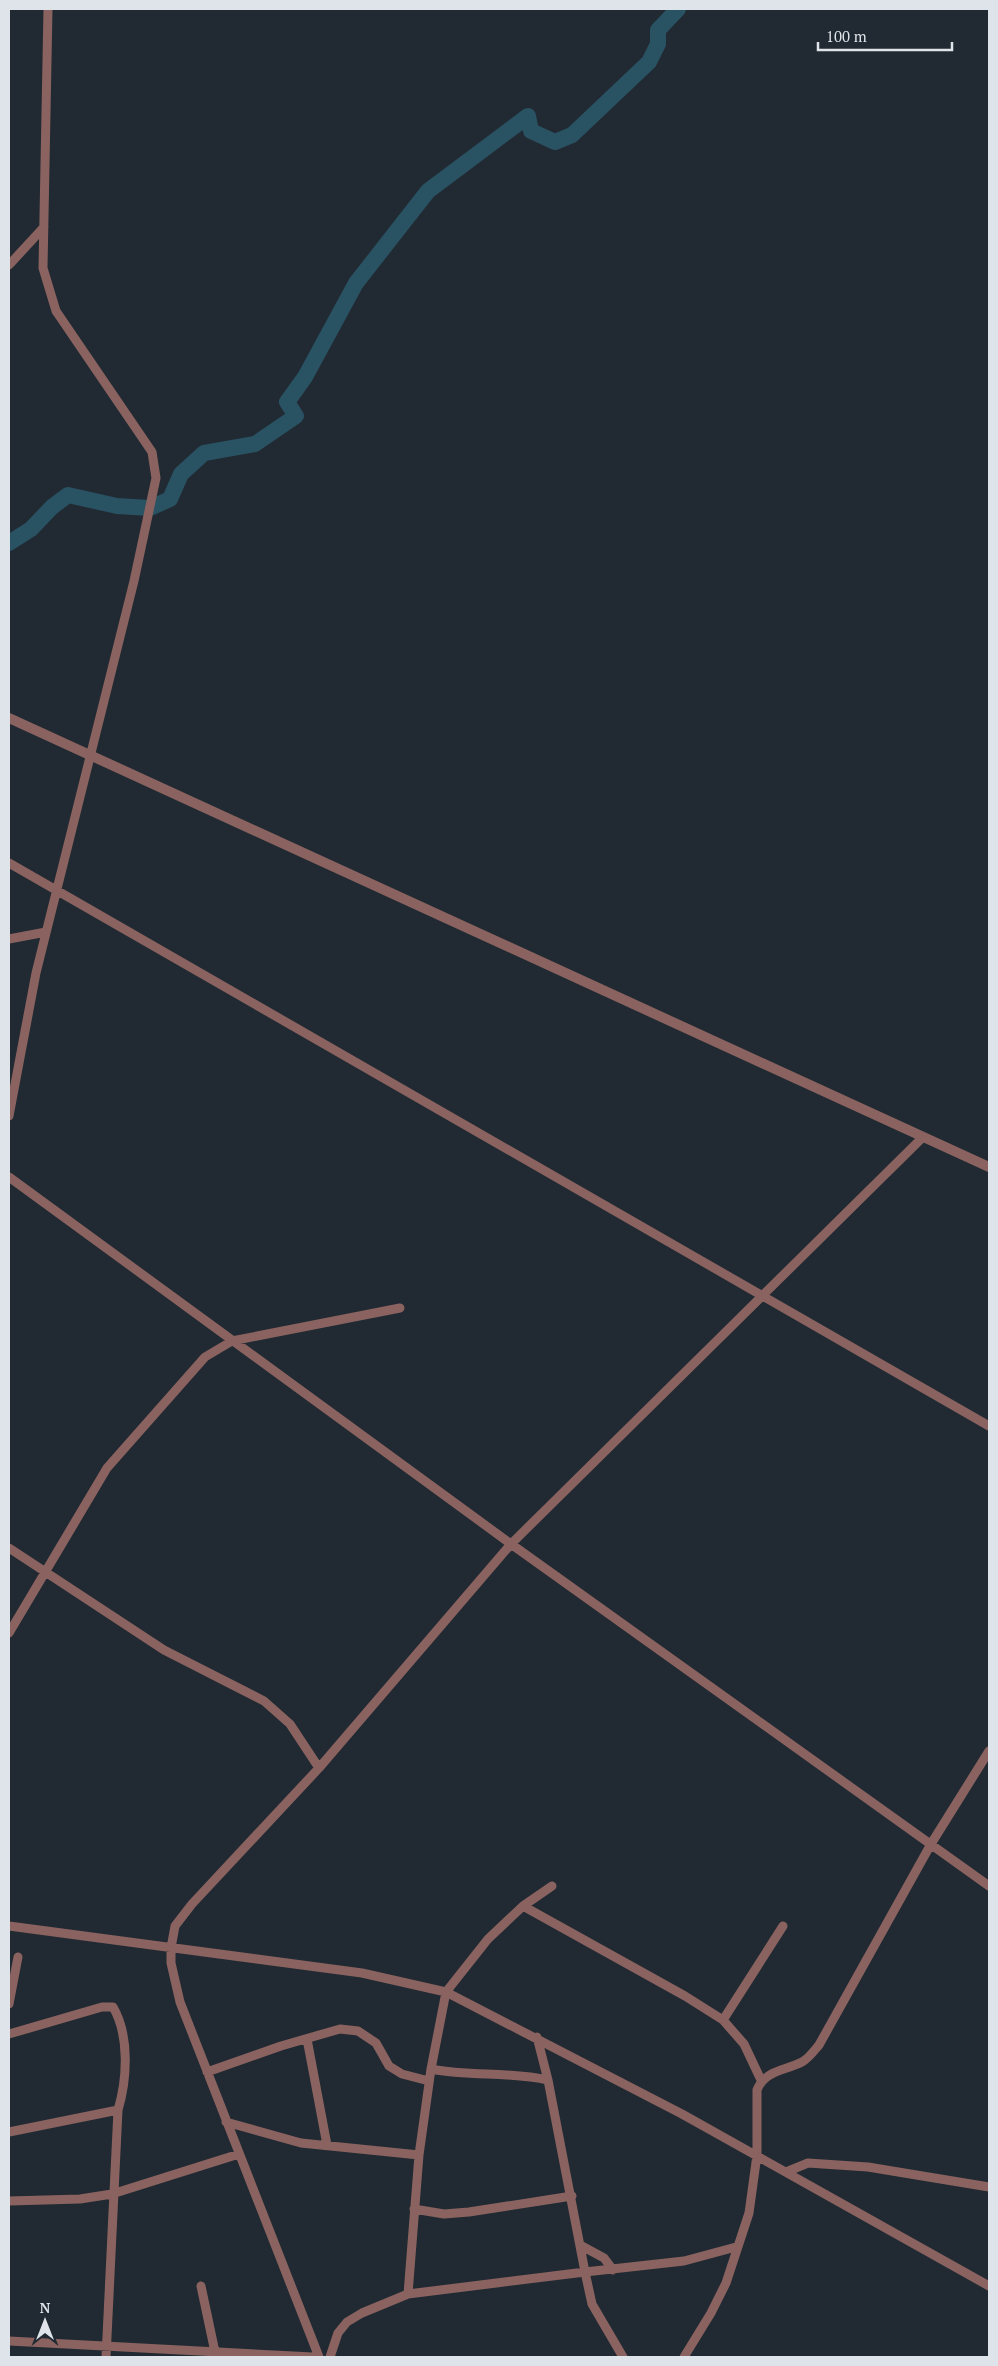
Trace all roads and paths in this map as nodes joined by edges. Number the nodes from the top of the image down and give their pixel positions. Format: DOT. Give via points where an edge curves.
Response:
graph roads {
  1 [pos="48,9"];
  2 [pos="44,227"];
  3 [pos="9,265"];
  4 [pos="9,718"];
  5 [pos="90,755"];
  6 [pos="9,863"];
  7 [pos="56,892"];
  8 [pos="46,932"];
  9 [pos="9,939"];
  10 [pos="9,1116"];
  11 [pos="923,1137"];
  12 [pos="989,1167"];
  13 [pos="9,1177"];
  14 [pos="762,1294"];
  15 [pos="400,1308"];
  16 [pos="232,1341"];
  17 [pos="989,1426"];
  18 [pos="511,1544"];
  19 [pos="9,1548"];
  20 [pos="46,1572"];
  21 [pos="9,1633"];
  22 [pos="989,1751"];
  23 [pos="319,1768"];
  24 [pos="930,1844"];
  25 [pos="552,1886"];
  26 [pos="989,1886"];
  27 [pos="522,1906"];
  28 [pos="9,1926"];
  29 [pos="783,1926"];
  30 [pos="171,1948"];
  31 [pos="18,1957"];
  32 [pos="446,1992"];
  33 [pos="9,2004"];
  34 [pos="723,2020"];
  35 [pos="9,2034"];
  36 [pos="537,2037"];
  37 [pos="307,2039"];
  38 [pos="430,2069"];
  39 [pos="207,2072"];
  40 [pos="548,2080"];
  41 [pos="761,2080"];
  42 [pos="429,2081"];
  43 [pos="118,2110"];
  44 [pos="226,2122"];
  45 [pos="9,2132"];
  46 [pos="328,2145"];
  47 [pos="239,2154"];
  48 [pos="419,2155"];
  49 [pos="757,2155"];
  50 [pos="786,2172"];
  51 [pos="989,2187"];
  52 [pos="112,2194"];
  53 [pos="572,2196"];
  54 [pos="9,2201"];
  55 [pos="414,2209"];
  56 [pos="580,2245"];
  57 [pos="736,2247"];
  58 [pos="613,2270"];
  59 [pos="585,2272"];
  60 [pos="201,2286"];
  61 [pos="989,2286"];
  62 [pos="408,2294"];
  63 [pos="9,2341"];
  64 [pos="106,2346"];
  65 [pos="215,2352"];
  66 [pos="106,2357"];
  67 [pos="313,2357"];
  68 [pos="319,2357"];
  69 [pos="330,2357"];
  70 [pos="622,2357"];
  71 [pos="684,2357"];
  1 -- 2 [label="street"];
  2 -- 3 [label="street"];
  2 -- 5 [label="street" via="44,268 56,311 152,452 156,478"];
  4 -- 5 [label="street"];
  5 -- 7 [label="street"];
  5 -- 11 [label="street"];
  6 -- 7 [label="street"];
  7 -- 8 [label="street"];
  7 -- 14 [label="street"];
  8 -- 9 [label="street"];
  8 -- 10 [label="street"];
  11 -- 12 [label="street"];
  11 -- 14 [label="street"];
  13 -- 16 [label="street"];
  14 -- 17 [label="street"];
  14 -- 18 [label="street"];
  15 -- 16 [label="street"];
  16 -- 18 [label="street"];
  16 -- 20 [label="street" via="205,1358 108,1468"];
  18 -- 23 [label="street"];
  18 -- 24 [label="street"];
  19 -- 20 [label="street"];
  20 -- 21 [label="street"];
  20 -- 23 [label="street" via="164,1650 264,1700 290,1724"];
  22 -- 24 [label="street"];
  23 -- 30 [label="street" via="192,1904 175,1926"];
  24 -- 26 [label="street"];
  24 -- 41 [label="street" via="819,2045 804,2062 777,2070"];
  25 -- 27 [label="street"];
  27 -- 32 [label="street" via="488,1939"];
  27 -- 34 [label="street"];
  28 -- 30 [label="street"];
  29 -- 34 [label="street"];
  30 -- 32 [label="street" via="362,1973"];
  30 -- 39 [label="street" via="180,2002"];
  31 -- 33 [label="street"];
  32 -- 36 [label="street"];
  32 -- 38 [label="street"];
  34 -- 41 [label="street" via="744,2044"];
  35 -- 43 [label="street" via="102,2007 113,2007 118,2016 126,2064"];
  36 -- 40 [label="street"];
  36 -- 49 [label="street"];
  37 -- 39 [label="street"];
  37 -- 42 [label="street" via="340,2029 358,2031 376,2043 389,2066 402,2074"];
  37 -- 46 [label="street"];
  38 -- 40 [label="street" via="457,2074 522,2074"];
  38 -- 42 [label="street"];
  39 -- 44 [label="street"];
  40 -- 53 [label="street"];
  41 -- 49 [label="street" via="757,2090"];
  42 -- 48 [label="street"];
  43 -- 45 [label="street"];
  43 -- 52 [label="street"];
  44 -- 46 [label="street" via="301,2143"];
  44 -- 47 [label="street"];
  46 -- 48 [label="street"];
  47 -- 52 [label="street"];
  47 -- 68 [label="street"];
  48 -- 55 [label="street"];
  49 -- 50 [label="street"];
  49 -- 57 [label="street" via="749,2213"];
  50 -- 51 [label="street" via="808,2163 868,2167"];
  50 -- 61 [label="street"];
  52 -- 54 [label="street" via="80,2199"];
  52 -- 64 [label="street"];
  53 -- 55 [label="street" via="469,2212 444,2214"];
  53 -- 56 [label="street"];
  55 -- 62 [label="street"];
  56 -- 58 [label="street" via="604,2258"];
  56 -- 59 [label="street"];
  57 -- 58 [label="street" via="684,2262"];
  57 -- 71 [label="street" via="726,2283"];
  58 -- 59 [label="street"];
  59 -- 62 [label="street"];
  59 -- 70 [label="street" via="592,2304"];
  60 -- 65 [label="street"];
  62 -- 69 [label="street" via="347,2322 338,2332"];
  63 -- 64 [label="street"];
  64 -- 65 [label="street"];
  64 -- 66 [label="street"];
  65 -- 67 [label="street"];
}
